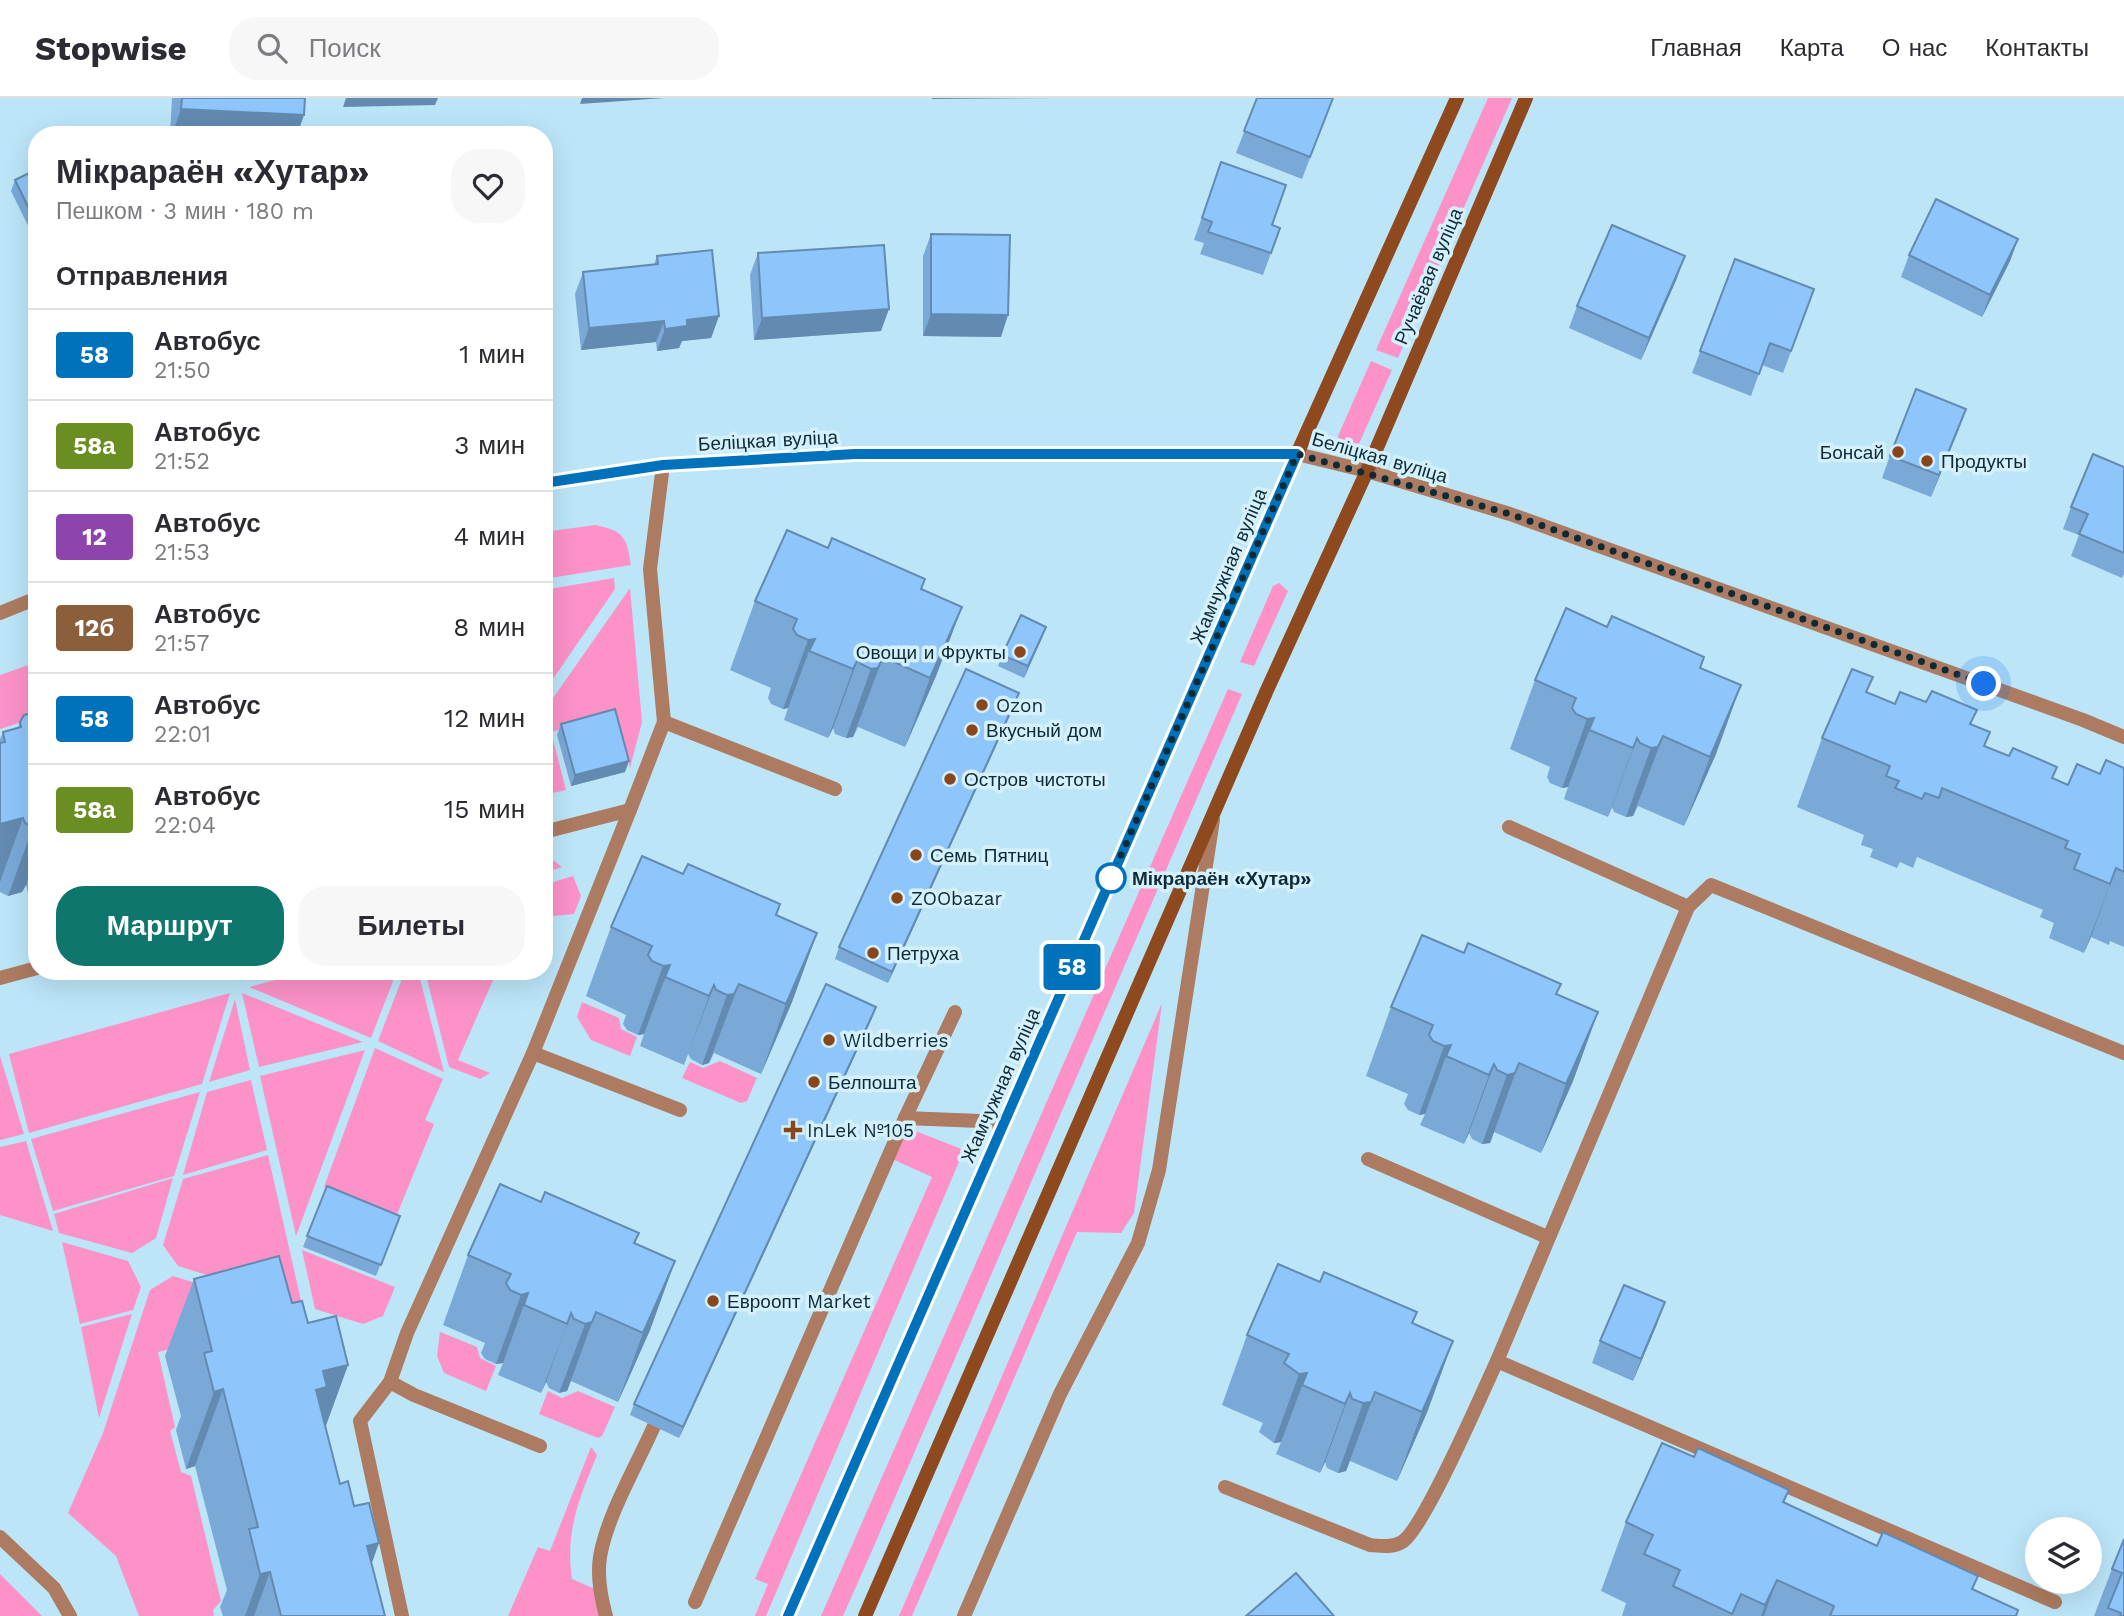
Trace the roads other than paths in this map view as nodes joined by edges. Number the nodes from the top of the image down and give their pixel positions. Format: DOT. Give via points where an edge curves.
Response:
graph roads {
  1 [pos="1457,98"];
  2 [pos="1526,98"];
  3 [pos="1297,454"];
  4 [pos="663,465"];
  5 [pos="1367,471"];
  6 [pos="553,482"];
  7 [pos="28,601"];
  8 [pos="0,612"];
  9 [pos="664,722"];
  10 [pos="2124,737"];
  11 [pos="835,789"];
  12 [pos="630,810"];
  13 [pos="1214,812"];
  14 [pos="1509,827"];
  15 [pos="553,830"];
  16 [pos="1688,907"];
  17 [pos="28,970"];
  18 [pos="0,978"];
  19 [pos="955,1012"];
  20 [pos="533,1053"];
  21 [pos="2124,1053"];
  22 [pos="680,1110"];
  23 [pos="905,1118"];
  24 [pos="1005,1122"];
  25 [pos="1368,1159"];
  26 [pos="1547,1237"];
  27 [pos="1497,1361"];
  28 [pos="390,1382"];
  29 [pos="654,1426"];
  30 [pos="540,1446"];
  31 [pos="1225,1487"];
  32 [pos="0,1537"];
  33 [pos="695,1602"];
  34 [pos="2055,1602"];
  35 [pos="70,1616"];
  36 [pos="402,1616"];
  37 [pos="606,1616"];
  38 [pos="788,1616"];
  39 [pos="865,1616"];
  40 [pos="964,1616"];
  1 -- 3 [label="main road"];
  2 -- 5 [label="main road, Ручаёвая вуліца"];
  3 -- 4 [label="street, Беліцкая вуліца" via="855,454"];
  3 -- 5 [label="street, Беліцкая вуліца"];
  3 -- 24 [label="main road, Жамчужная вуліца"];
  4 -- 6 [label="street, Беліцкая вуліца"];
  4 -- 9 [label="street" via="650,569"];
  5 -- 10 [label="street, Беліцкая вуліца" via="1510,514"];
  5 -- 13 [label="main road"];
  7 -- 8 [label="street"];
  9 -- 11 [label="street"];
  9 -- 12 [label="street"];
  12 -- 15 [label="street"];
  12 -- 20 [label="street"];
  13 -- 39 [label="main road"];
  13 -- 40 [label="street" via="1159,1170 1138,1243 1060,1394"];
  14 -- 16 [label="street"];
  16 -- 21 [label="street" via="1711,885"];
  16 -- 26 [label="street"];
  17 -- 18 [label="street"];
  19 -- 23 [label="street"];
  20 -- 22 [label="street"];
  20 -- 28 [label="street" via="407,1333"];
  23 -- 24 [label="street"];
  23 -- 33 [label="street"];
  24 -- 38 [label="main road, Жамчужная вуліца"];
  25 -- 26 [label="street"];
  26 -- 27 [label="street"];
  27 -- 31 [label="street" via="1422,1519 1403,1542 1387,1547 1370,1545"];
  27 -- 34 [label="street"];
  28 -- 30 [label="street"];
  28 -- 36 [label="street" via="360,1421"];
  29 -- 37 [label="street" via="600,1557"];
  32 -- 35 [label="street" via="54,1588"];
}
